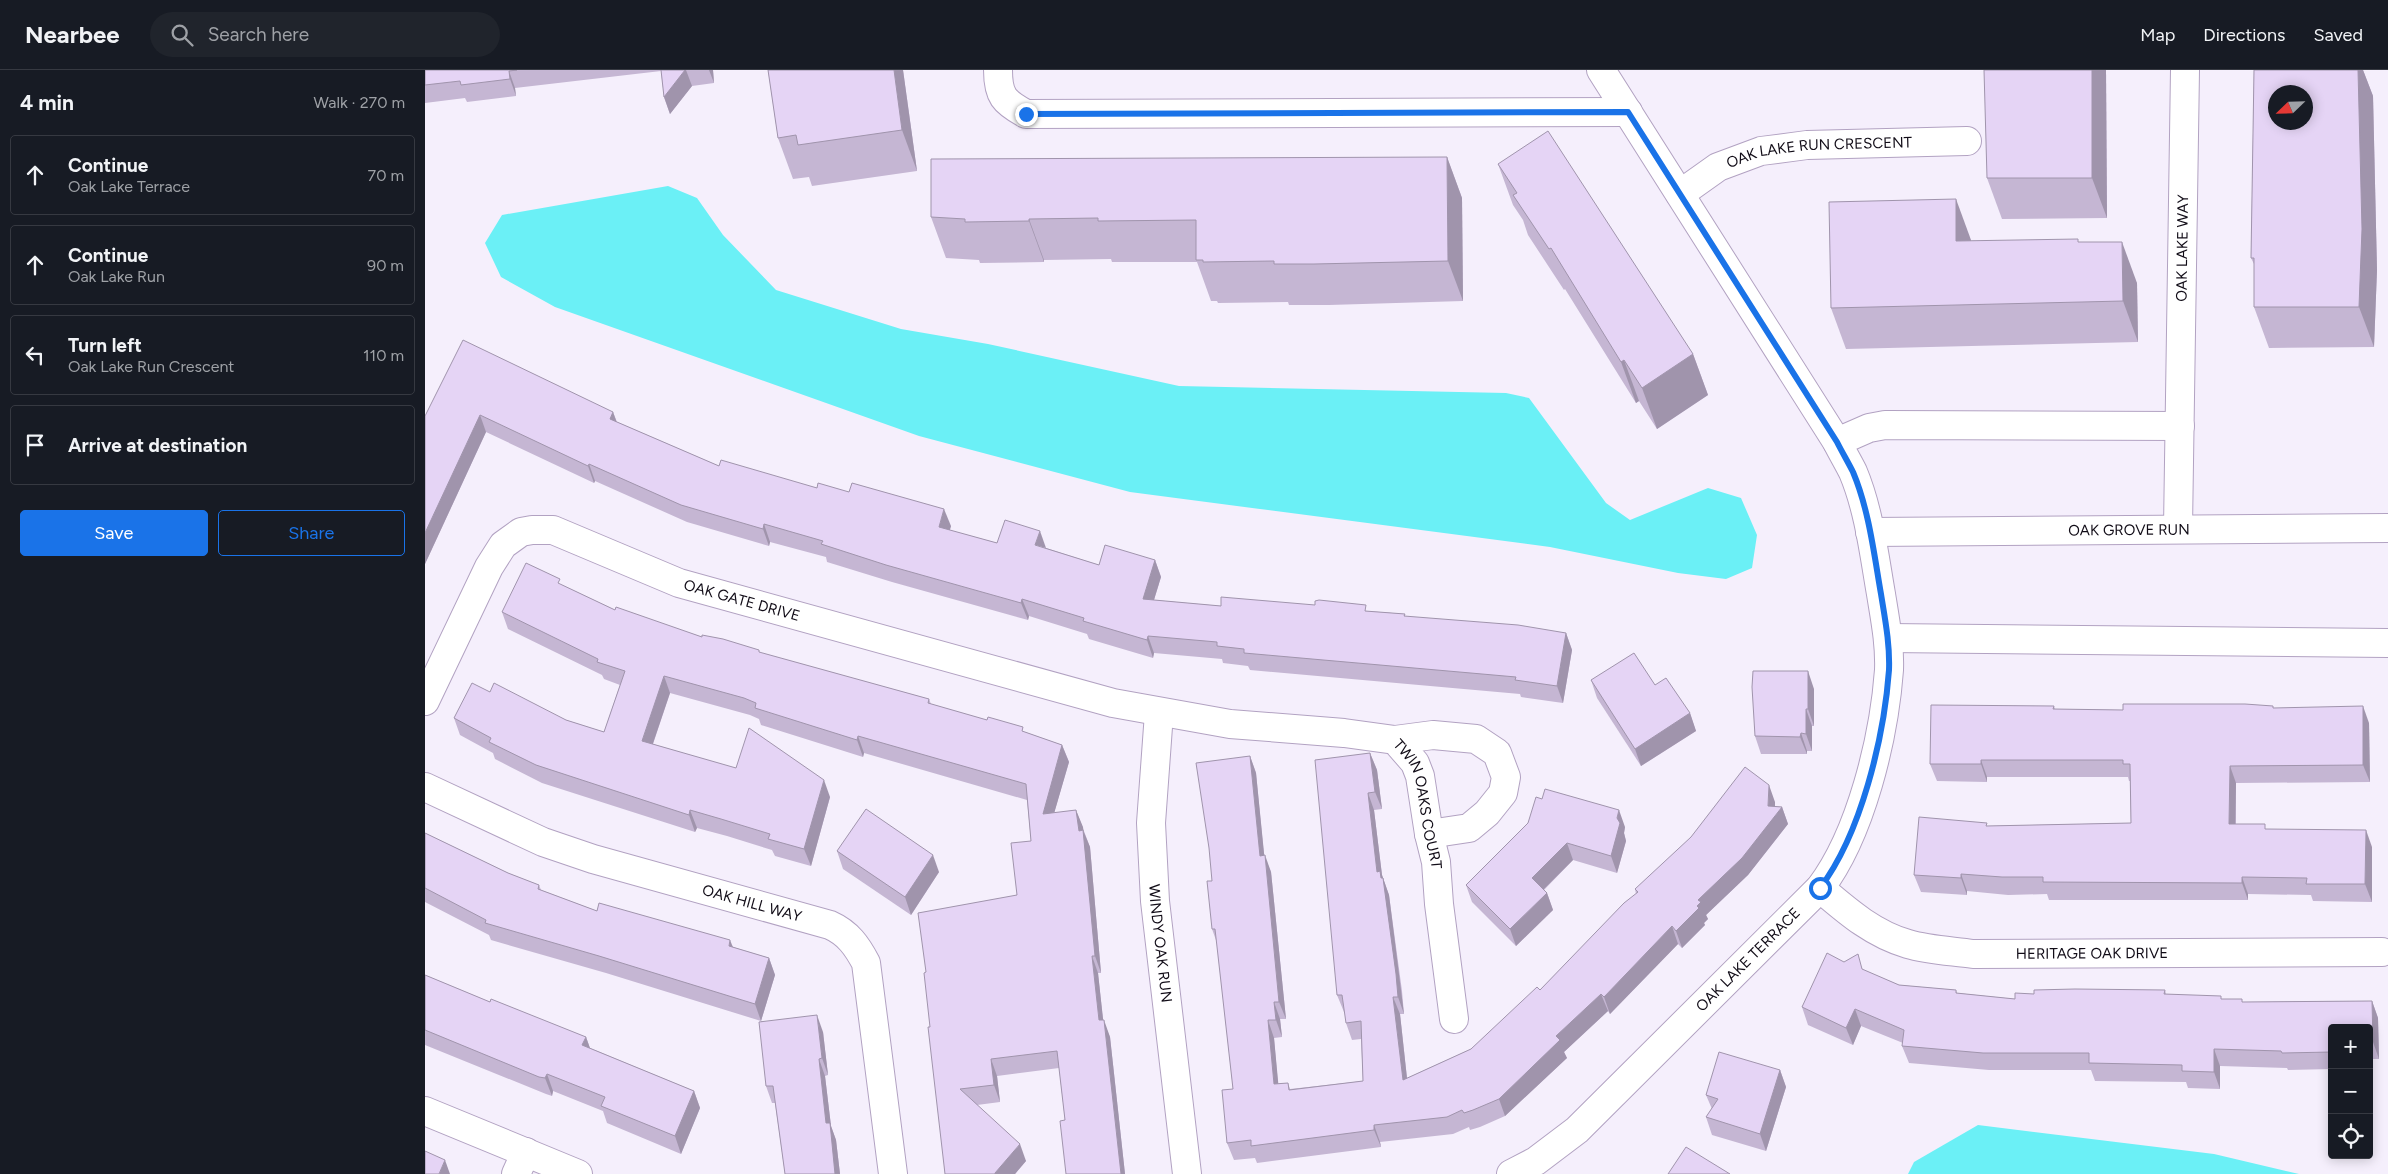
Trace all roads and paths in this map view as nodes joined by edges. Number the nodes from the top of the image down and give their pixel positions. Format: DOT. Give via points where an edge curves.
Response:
graph roads {
  1 [pos="998,70"];
  2 [pos="1601,70"];
  3 [pos="2185,70"];
  4 [pos="1628,112"];
  5 [pos="1967,141"];
  6 [pos="1680,194"];
  7 [pos="2180,426"];
  8 [pos="1837,442"];
  9 [pos="2178,528"];
  10 [pos="2388,528"];
  11 [pos="1871,532"];
  12 [pos="1888,638"];
  13 [pos="2388,643"];
  14 [pos="425,701"];
  15 [pos="1159,713"];
  16 [pos="1395,740"];
  17 [pos="425,787"];
  18 [pos="1429,834"];
  19 [pos="1820,888"];
  20 [pos="2382,952"];
  21 [pos="1454,1019"];
  22 [pos="425,1111"];
  23 [pos="521,1163"];
  24 [pos="578,1174"];
  25 [pos="893,1174"];
  26 [pos="1187,1174"];
  27 [pos="1511,1174"];
  1 -- 4 [label="street" via="1001,94 1008,104 1026,114"];
  2 -- 4 [label="street, OAK LAKE TERRACE"];
  3 -- 7 [label="street, OAK LAKE WAY"];
  4 -- 6 [label="street, OAK LAKE TERRACE"];
  5 -- 6 [label="street, OAK LAKE RUN CRESCENT" via="1807,145 1761,151 1719,167"];
  6 -- 8 [label="street, OAK LAKE TERRACE"];
  7 -- 8 [label="street" via="1885,425 1869,428"];
  7 -- 9 [label="street, OAK LAKE WAY"];
  8 -- 11 [label="street, OAK LAKE TERRACE" via="1853,473"];
  9 -- 10 [label="street, OAK GROVE RUN"];
  9 -- 11 [label="street, OAK GROVE RUN"];
  11 -- 12 [label="street, OAK LAKE TERRACE"];
  12 -- 13 [label="street"];
  12 -- 19 [label="street, OAK LAKE TERRACE" via="1889,670 1875,756 1858,816 1834,870"];
  14 -- 15 [label="street, OAK GATE DRIVE" via="489,567 503,545 521,532 553,530 679,583"];
  15 -- 16 [label="street, TWIN OAKS COURT" via="1230,724"];
  15 -- 26 [label="street, WINDY OAK RUN" via="1151,823 1155,900"];
  16 -- 18 [label="street, TWIN OAKS COURT" via="1415,763 1421,776"];
  16 -- 18 [label="street" via="1433,735 1476,739 1497,753 1507,777 1503,793 1469,828"];
  17 -- 25 [label="street, OAK HILL WAY" via="543,842 843,931 867,963"];
  18 -- 21 [label="street, TWIN OAKS COURT" via="1436,862"];
  19 -- 20 [label="street, HERITAGE OAK DRIVE" via="1855,918 1880,933 1909,944 1973,954"];
  19 -- 27 [label="street, OAK LAKE TERRACE" via="1577,1130 1536,1161"];
  22 -- 23 [label="street"];
  23 -- 24 [label="street"];
}
